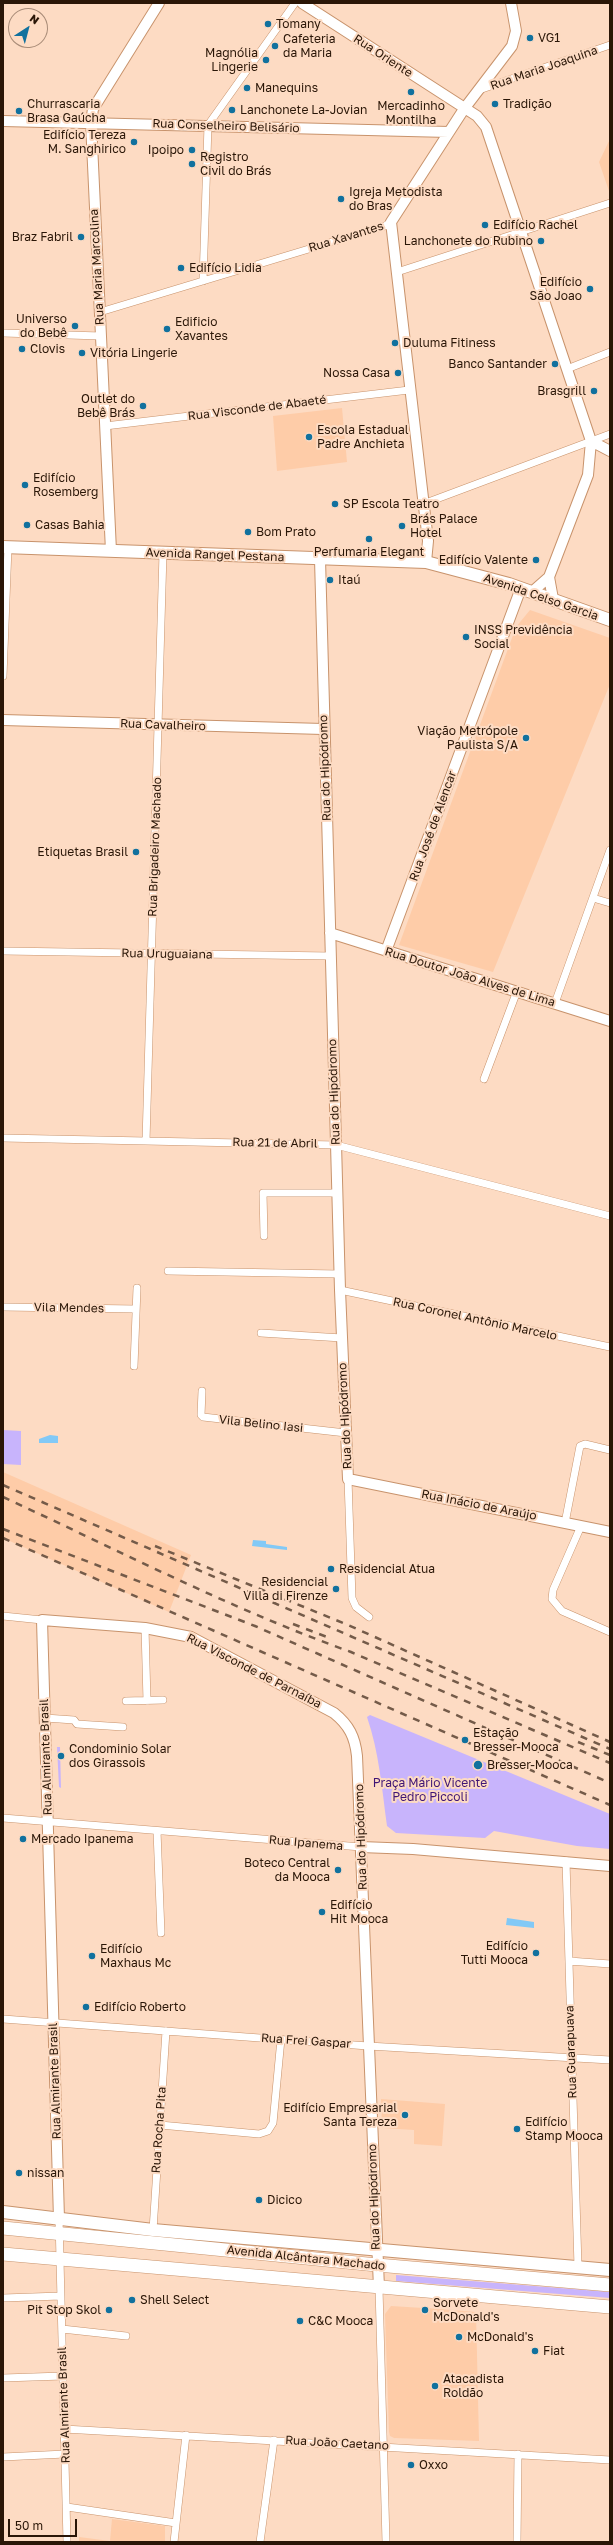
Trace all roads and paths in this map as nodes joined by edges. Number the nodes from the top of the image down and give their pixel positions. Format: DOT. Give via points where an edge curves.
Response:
graph roads {
  1 [pos="159,3"];
  2 [pos="295,3"];
  3 [pos="302,3"];
  4 [pos="512,3"];
  5 [pos="610,45"];
  6 [pos="478,90"];
  7 [pos="464,109"];
  8 [pos="3,121"];
  9 [pos="91,122"];
  10 [pos="208,125"];
  11 [pos="449,132"];
  12 [pos="610,203"];
  13 [pos="391,222"];
  14 [pos="521,233"];
  15 [pos="397,272"];
  16 [pos="203,281"];
  17 [pos="100,312"];
  18 [pos="3,333"];
  19 [pos="101,336"];
  20 [pos="610,352"];
  21 [pos="567,369"];
  22 [pos="409,390"];
  23 [pos="105,426"];
  24 [pos="610,434"];
  25 [pos="591,441"];
  26 [pos="610,451"];
  27 [pos="423,504"];
  28 [pos="5,547"];
  29 [pos="111,551"];
  30 [pos="163,553"];
  31 [pos="320,559"];
  32 [pos="426,562"];
  33 [pos="549,577"];
  34 [pos="526,590"];
  35 [pos="553,599"];
  36 [pos="610,620"];
  37 [pos="3,676"];
  38 [pos="3,720"];
  39 [pos="158,724"];
  40 [pos="323,729"];
  41 [pos="610,850"];
  42 [pos="593,898"];
  43 [pos="610,904"];
  44 [pos="330,933"];
  45 [pos="3,951"];
  46 [pos="386,951"];
  47 [pos="152,953"];
  48 [pos="330,956"];
  49 [pos="517,991"];
  50 [pos="555,1003"];
  51 [pos="610,1021"];
  52 [pos="484,1080"];
  53 [pos="3,1138"];
  54 [pos="146,1141"];
  55 [pos="336,1145"];
  56 [pos="337,1193"];
  57 [pos="610,1216"];
  58 [pos="264,1236"];
  59 [pos="168,1271"];
  60 [pos="339,1274"];
  61 [pos="137,1288"];
  62 [pos="340,1290"];
  63 [pos="3,1307"];
  64 [pos="136,1310"];
  65 [pos="261,1332"];
  66 [pos="342,1338"];
  67 [pos="610,1347"];
  68 [pos="134,1366"];
  69 [pos="202,1391"];
  70 [pos="346,1433"];
  71 [pos="610,1450"];
  72 [pos="348,1479"];
  73 [pos="565,1523"];
  74 [pos="581,1526"];
  75 [pos="610,1532"];
  76 [pos="3,1616"];
  77 [pos="369,1617"];
  78 [pos="42,1620"];
  79 [pos="145,1628"];
  80 [pos="610,1632"];
  81 [pos="163,1700"];
  82 [pos="126,1701"];
  83 [pos="147,1701"];
  84 [pos="45,1718"];
  85 [pos="123,1727"];
  86 [pos="357,1756"];
  87 [pos="3,1818"];
  88 [pos="48,1822"];
  89 [pos="157,1830"];
  90 [pos="361,1847"];
  91 [pos="566,1861"];
  92 [pos="610,1866"];
  93 [pos="162,1933"];
  94 [pos="569,1961"];
  95 [pos="610,1964"];
  96 [pos="3,2019"];
  97 [pos="54,2023"];
  98 [pos="166,2031"];
  99 [pos="281,2039"];
  100 [pos="368,2046"];
  101 [pos="571,2058"];
  102 [pos="610,2060"];
  103 [pos="160,2124"];
  104 [pos="3,2212"];
  105 [pos="59,2219"];
  106 [pos="3,2228"];
  107 [pos="153,2230"];
  108 [pos="60,2234"];
  109 [pos="376,2250"];
  110 [pos="3,2254"];
  111 [pos="60,2260"];
  112 [pos="377,2265"];
  113 [pos="578,2267"];
  114 [pos="610,2270"];
  115 [pos="610,2285"];
  116 [pos="378,2288"];
  117 [pos="61,2296"];
  118 [pos="3,2298"];
  119 [pos="610,2307"];
  120 [pos="62,2329"];
  121 [pos="126,2336"];
  122 [pos="63,2376"];
  123 [pos="3,2378"];
  124 [pos="64,2429"];
  125 [pos="186,2435"];
  126 [pos="274,2440"];
  127 [pos="384,2445"];
  128 [pos="65,2454"];
  129 [pos="518,2454"];
  130 [pos="3,2457"];
  131 [pos="610,2460"];
  132 [pos="67,2507"];
  133 [pos="176,2523"];
  134 [pos="67,2542"];
  135 [pos="174,2542"];
  136 [pos="260,2542"];
  137 [pos="386,2542"];
  138 [pos="517,2542"];
  1 -- 9 [label="street, Rua Maria Marcolina" via="93,109"];
  2 -- 10 [label="street"];
  3 -- 7 [label="street, Rua Oriente"];
  4 -- 6 [label="street, Rua Xavantes" via="516,30 514,40"];
  5 -- 6 [label="street, Rua Maria Joaquina"];
  6 -- 7 [label="street, Rua Xavantes"];
  7 -- 11 [label="street, Rua Xavantes"];
  7 -- 14 [label="street, Rua Oriente" via="480,119 486,127"];
  8 -- 9 [label="street, Rua Conselheiro Belisário"];
  9 -- 10 [label="street, Rua Conselheiro Belisário"];
  9 -- 17 [label="street, Rua Maria Marcolina"];
  10 -- 11 [label="street, Rua Conselheiro Belisário"];
  10 -- 16 [label="street"];
  11 -- 13 [label="street, Rua Xavantes"];
  12 -- 14 [label="street"];
  13 -- 15 [label="street"];
  13 -- 16 [label="street, Rua Xavantes" via="385,226"];
  14 -- 15 [label="street"];
  14 -- 21 [label="street, Rua Oriente"];
  15 -- 22 [label="street"];
  16 -- 17 [label="street, Rua Xavantes"];
  17 -- 19 [label="street, Rua Maria Marcolina"];
  18 -- 19 [label="street"];
  19 -- 23 [label="street, Rua Maria Marcolina"];
  20 -- 21 [label="street"];
  21 -- 25 [label="street, Rua Oriente"];
  22 -- 23 [label="street, Rua Visconde de Abaeté"];
  22 -- 27 [label="street"];
  23 -- 29 [label="street, Rua Maria Marcolina"];
  24 -- 25 [label="street"];
  25 -- 26 [label="street"];
  25 -- 27 [label="street"];
  25 -- 33 [label="street" via="588,475"];
  27 -- 32 [label="street" via="428,541"];
  28 -- 29 [label="main road, Avenida Rangel Pestana"];
  28 -- 37 [label="street"];
  29 -- 30 [label="main road, Avenida Rangel Pestana"];
  30 -- 31 [label="main road, Avenida Rangel Pestana"];
  30 -- 39 [label="street, Rua Brigadeiro Machado"];
  31 -- 32 [label="main road, Avenida Rangel Pestana"];
  31 -- 40 [label="street, Rua do Hipódromo"];
  32 -- 34 [label="main road, Avenida Celso Garcia"];
  33 -- 34 [label="street"];
  33 -- 35 [label="street"];
  34 -- 35 [label="main road, Avenida Celso Garcia"];
  34 -- 46 [label="street, Rua José de Alencar"];
  35 -- 36 [label="main road, Avenida Celso Garcia"];
  38 -- 39 [label="street, Rua Cavalheiro"];
  39 -- 40 [label="street, Rua Cavalheiro"];
  39 -- 47 [label="street, Rua Brigadeiro Machado"];
  40 -- 44 [label="street, Rua do Hipódromo"];
  41 -- 42 [label="street"];
  42 -- 43 [label="street"];
  42 -- 50 [label="street"];
  44 -- 46 [label="street, Rua Doutor João Alves de Lima"];
  44 -- 48 [label="street, Rua do Hipódromo"];
  45 -- 47 [label="street, Rua Uruguaiana"];
  46 -- 49 [label="street, Rua Doutor João Alves de Lima"];
  47 -- 48 [label="street, Rua Uruguaiana"];
  47 -- 54 [label="street, Rua Brigadeiro Machado"];
  48 -- 55 [label="street, Rua do Hipódromo"];
  49 -- 50 [label="street, Rua Doutor João Alves de Lima"];
  49 -- 52 [label="street"];
  50 -- 51 [label="street, Rua Doutor João Alves de Lima"];
  53 -- 54 [label="street, Rua 21 de Abril"];
  54 -- 55 [label="street, Rua 21 de Abril"];
  55 -- 56 [label="street, Rua do Hipódromo"];
  55 -- 57 [label="street, Rua 21 de Abril"];
  56 -- 58 [label="street" via="263,1193"];
  56 -- 60 [label="street, Rua do Hipódromo"];
  59 -- 60 [label="street"];
  60 -- 62 [label="street, Rua do Hipódromo"];
  61 -- 64 [label="street"];
  62 -- 66 [label="street, Rua do Hipódromo"];
  62 -- 67 [label="street, Rua Coronel Antônio Marcelo"];
  63 -- 64 [label="street, Vila Mendes"];
  64 -- 68 [label="street"];
  65 -- 66 [label="street"];
  66 -- 70 [label="street, Rua do Hipódromo"];
  69 -- 70 [label="street, Vila Belino Iasi" via="203,1417"];
  70 -- 72 [label="street, Rua do Hipódromo"];
  71 -- 73 [label="street" via="585,1444 580,1446"];
  72 -- 73 [label="street, Rua Inácio de Araújo"];
  72 -- 77 [label="street, Rua do Hipódromo" via="352,1598 356,1607"];
  73 -- 74 [label="street, Rua Inácio de Araújo"];
  74 -- 75 [label="street, Rua Inácio de Araújo"];
  74 -- 80 [label="street" via="553,1590 552,1599 562,1611"];
  76 -- 78 [label="street, Rua Visconde de Parnaíba"];
  78 -- 79 [label="street, Rua Visconde de Parnaíba"];
  78 -- 84 [label="street, Rua Almirante Brasil"];
  79 -- 83 [label="street"];
  79 -- 86 [label="street, Rua Visconde de Parnaíba" via="191,1637 334,1713 350,1729"];
  81 -- 83 [label="street"];
  82 -- 83 [label="street"];
  84 -- 85 [label="street" via="74,1720 77,1724"];
  84 -- 88 [label="street, Rua Almirante Brasil"];
  86 -- 90 [label="street, Rua do Hipódromo"];
  87 -- 88 [label="street, Rua Ipanema"];
  88 -- 89 [label="street, Rua Ipanema"];
  88 -- 97 [label="street, Rua Almirante Brasil"];
  89 -- 90 [label="street, Rua Ipanema"];
  89 -- 93 [label="street"];
  90 -- 91 [label="street, Rua Ipanema"];
  90 -- 100 [label="street, Rua do Hipódromo"];
  91 -- 92 [label="street, Rua Ipanema"];
  91 -- 94 [label="street, Rua Guarapuava"];
  94 -- 95 [label="street"];
  94 -- 101 [label="street, Rua Guarapuava"];
  96 -- 97 [label="street, Rua Frei Gaspar"];
  97 -- 98 [label="street, Rua Frei Gaspar"];
  97 -- 105 [label="street, Rua Almirante Brasil"];
  98 -- 99 [label="street, Rua Frei Gaspar"];
  98 -- 103 [label="street, Rua Rocha Pita"];
  99 -- 100 [label="street, Rua Frei Gaspar"];
  99 -- 103 [label="street" via="273,2123 268,2131 259,2134"];
  100 -- 101 [label="street, Rua Frei Gaspar"];
  100 -- 109 [label="street, Rua do Hipódromo"];
  101 -- 102 [label="street, Rua Frei Gaspar"];
  101 -- 113 [label="street, Rua Guarapuava"];
  103 -- 107 [label="street, Rua Rocha Pita"];
  104 -- 105 [label="main road, Avenida Alcântara Machado"];
  105 -- 107 [label="main road, Avenida Alcântara Machado"];
  105 -- 108 [label="street, Rua Almirante Brasil"];
  106 -- 108 [label="highway, Avenida Alcântara Machado"];
  107 -- 109 [label="main road, Avenida Alcântara Machado"];
  108 -- 111 [label="street, Rua Almirante Brasil"];
  108 -- 112 [label="highway, Avenida Alcântara Machado"];
  109 -- 112 [label="street, Rua do Hipódromo"];
  109 -- 113 [label="main road, Avenida Alcântara Machado"];
  110 -- 111 [label="highway, Avenida Alcântara Machado"];
  111 -- 116 [label="highway, Avenida Alcântara Machado"];
  111 -- 117 [label="street, Rua Almirante Brasil"];
  112 -- 115 [label="highway, Avenida Alcântara Machado"];
  112 -- 116 [label="street, Rua do Hipódromo"];
  113 -- 114 [label="main road, Avenida Alcântara Machado"];
  116 -- 119 [label="highway, Avenida Alcântara Machado"];
  116 -- 127 [label="street, Rua do Hipódromo"];
  117 -- 118 [label="street"];
  117 -- 120 [label="street, Rua Almirante Brasil"];
  120 -- 121 [label="street"];
  120 -- 122 [label="street, Rua Almirante Brasil"];
  122 -- 123 [label="street"];
  122 -- 124 [label="street, Rua Almirante Brasil"];
  124 -- 125 [label="street, Rua João Caetano"];
  124 -- 128 [label="street, Rua Almirante Brasil"];
  125 -- 126 [label="street, Rua João Caetano"];
  125 -- 133 [label="street"];
  126 -- 127 [label="street, Rua João Caetano"];
  126 -- 136 [label="street"];
  127 -- 129 [label="street, Rua João Caetano"];
  127 -- 137 [label="street, Rua do Hipódromo"];
  128 -- 130 [label="street"];
  128 -- 132 [label="street, Rua Almirante Brasil"];
  129 -- 131 [label="street, Rua João Caetano"];
  129 -- 138 [label="street"];
  132 -- 133 [label="street"];
  132 -- 134 [label="street, Rua Almirante Brasil"];
  133 -- 135 [label="street"];
}
